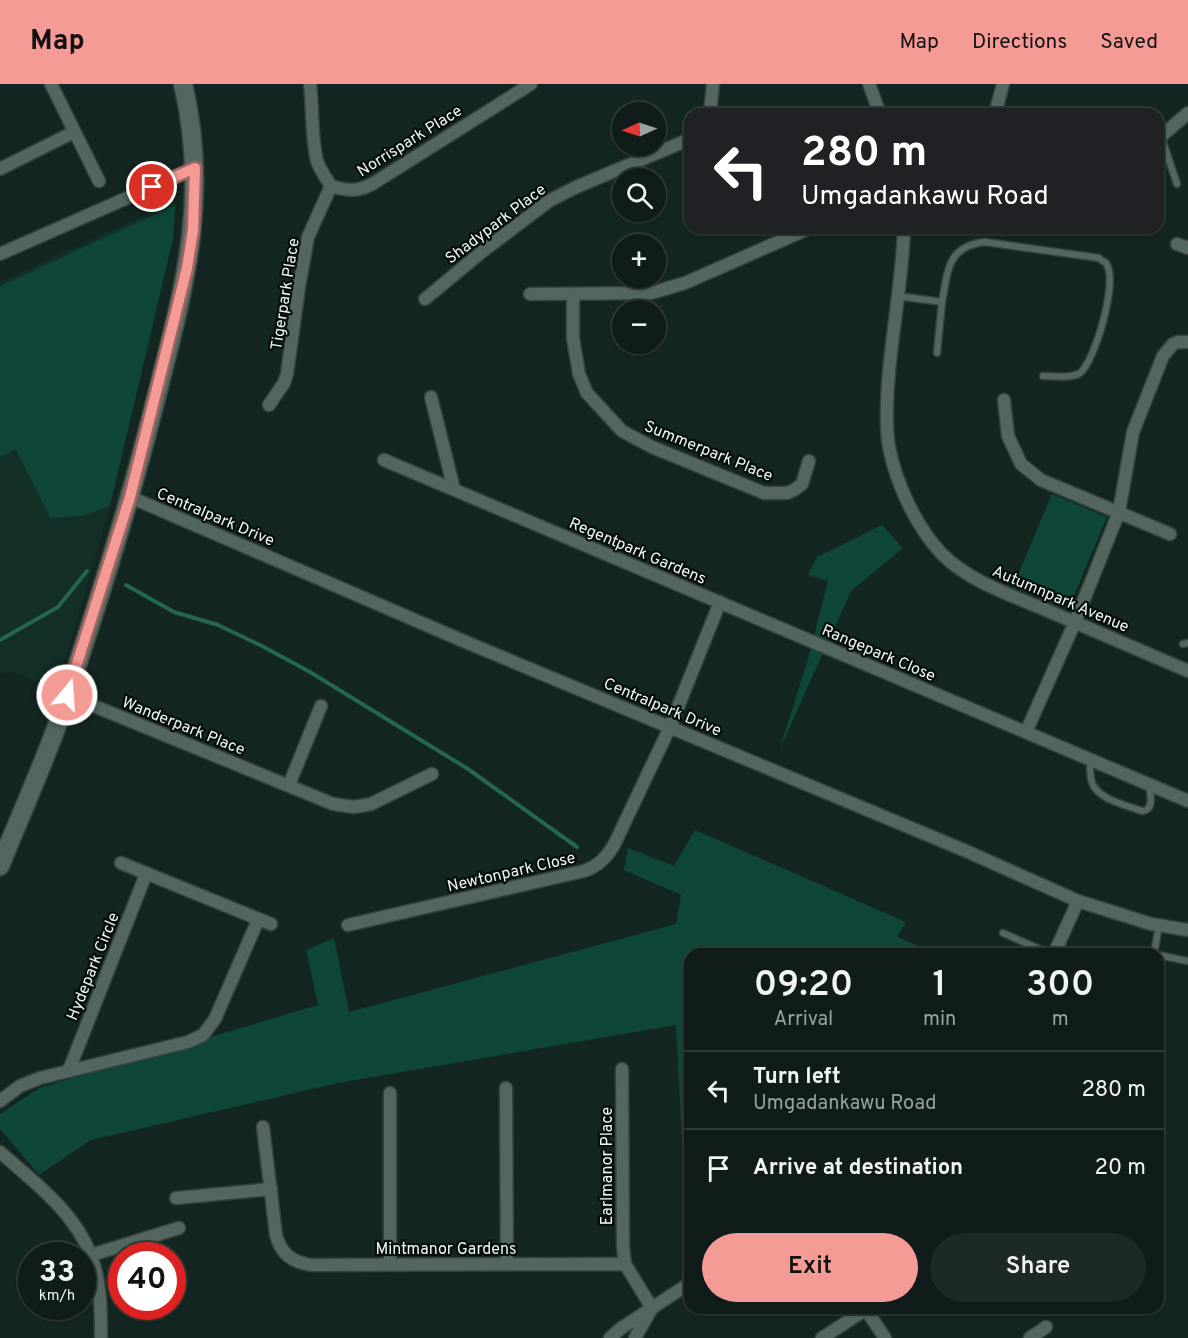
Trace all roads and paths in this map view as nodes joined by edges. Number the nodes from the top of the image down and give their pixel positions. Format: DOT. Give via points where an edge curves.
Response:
graph roads {
  1 [pos="51,84"];
  2 [pos="183,84"];
  3 [pos="310,84"];
  4 [pos="531,84"];
  5 [pos="713,84"];
  6 [pos="869,84"];
  7 [pos="1003,84"];
  8 [pos="711,108"];
  9 [pos="878,108"];
  10 [pos="997,108"];
  11 [pos="1188,113"];
  12 [pos="74,132"];
  13 [pos="1164,133"];
  14 [pos="684,142"];
  15 [pos="1164,150"];
  16 [pos="195,168"];
  17 [pos="0,169"];
  18 [pos="99,181"];
  19 [pos="1177,184"];
  20 [pos="331,186"];
  21 [pos="796,234"];
  22 [pos="904,234"];
  23 [pos="0,254"];
  24 [pos="530,294"];
  25 [pos="573,294"];
  26 [pos="898,296"];
  27 [pos="425,299"];
  28 [pos="942,302"];
  29 [pos="1188,342"];
  30 [pos="937,353"];
  31 [pos="1043,376"];
  32 [pos="431,397"];
  33 [pos="1004,400"];
  34 [pos="268,405"];
  35 [pos="384,460"];
  36 [pos="809,461"];
  37 [pos="454,489"];
  38 [pos="130,497"];
  39 [pos="1119,512"];
  40 [pos="1170,534"];
  41 [pos="720,602"];
  42 [pos="1075,622"];
  43 [pos="1188,671"];
  44 [pos="67,695"];
  45 [pos="321,706"];
  46 [pos="670,727"];
  47 [pos="1026,732"];
  48 [pos="1090,759"];
  49 [pos="432,774"];
  50 [pos="1149,784"];
  51 [pos="289,785"];
  52 [pos="1188,801"];
  53 [pos="121,863"];
  54 [pos="0,866"];
  55 [pos="146,874"];
  56 [pos="1078,901"];
  57 [pos="258,920"];
  58 [pos="271,924"];
  59 [pos="348,925"];
  60 [pos="1159,925"];
  61 [pos="1188,930"];
  62 [pos="1003,933"];
  63 [pos="1039,948"];
  64 [pos="1056,948"];
  65 [pos="1157,948"];
  66 [pos="1164,956"];
  67 [pos="1188,961"];
  68 [pos="622,1069"];
  69 [pos="69,1070"];
  70 [pos="506,1088"];
  71 [pos="390,1093"];
  72 [pos="0,1101"];
  73 [pos="263,1127"];
  74 [pos="0,1152"];
  75 [pos="271,1189"];
  76 [pos="176,1198"];
  77 [pos="179,1228"];
  78 [pos="84,1242"];
  79 [pos="96,1253"];
  80 [pos="390,1264"];
  81 [pos="507,1264"];
  82 [pos="625,1264"];
  83 [pos="96,1278"];
  84 [pos="684,1287"];
  85 [pos="652,1308"];
  86 [pos="857,1314"];
  87 [pos="870,1314"];
  88 [pos="1046,1327"];
  89 [pos="101,1338"];
  90 [pos="610,1338"];
  91 [pos="635,1338"];
  92 [pos="822,1338"];
  93 [pos="885,1338"];
  94 [pos="1030,1338"];
  1 -- 12 [label="street"];
  2 -- 16 [label="street"];
  3 -- 20 [label="street" via="318,161"];
  4 -- 20 [label="street, Norrispark Place" via="363,189"];
  5 -- 8 [label="street"];
  6 -- 9 [label="street"];
  7 -- 10 [label="street"];
  11 -- 13 [label="street"];
  12 -- 17 [label="street"];
  12 -- 18 [label="street"];
  14 -- 27 [label="street, Shadypark Place" via="549,201"];
  15 -- 19 [label="lane"];
  16 -- 23 [label="street"];
  16 -- 38 [label="street" via="187,268"];
  20 -- 34 [label="street, Tigerpark Place" via="308,237 287,374"];
  21 -- 25 [label="street" via="667,289 635,294"];
  22 -- 26 [label="street, Autumnpark Avenue"];
  24 -- 25 [label="street"];
  25 -- 36 [label="street, Summerpark Place" via="573,338 579,374 587,393 622,431 764,493 794,490 802,484"];
  26 -- 28 [label="lane"];
  26 -- 42 [label="street, Autumnpark Avenue" via="886,429 889,452 919,524 943,555 981,582"];
  28 -- 30 [label="lane"];
  28 -- 31 [label="lane" via="954,258 960,249 976,243 1098,258 1106,263 1110,282 1108,305 1086,364 1072,376"];
  29 -- 39 [label="street" via="1168,348 1156,374 1132,440"];
  32 -- 37 [label="street"];
  33 -- 39 [label="street" via="1008,436 1021,464 1041,480"];
  35 -- 37 [label="street, Regentpark Gardens"];
  37 -- 41 [label="street, Regentpark Gardens"];
  38 -- 44 [label="street"];
  38 -- 46 [label="street, Centralpark Drive"];
  39 -- 40 [label="street"];
  39 -- 42 [label="street"];
  41 -- 46 [label="street, Regentpark Gardens"];
  41 -- 47 [label="street, Rangepark Close"];
  42 -- 43 [label="street, Autumnpark Avenue"];
  42 -- 47 [label="street"];
  44 -- 51 [label="street, Wanderpark Place"];
  44 -- 54 [label="street"];
  45 -- 51 [label="street"];
  46 -- 56 [label="street, Centralpark Drive"];
  46 -- 59 [label="street, Newtonpark Close" via="614,845 596,867"];
  47 -- 48 [label="street, Rangepark Close"];
  48 -- 50 [label="street, Rangepark Close"];
  48 -- 50 [label="lane" via="1091,780 1104,796 1147,811 1151,802"];
  49 -- 51 [label="street, Wanderpark Place" via="371,804 354,807 333,804"];
  50 -- 52 [label="street, Rangepark Close"];
  53 -- 55 [label="street"];
  55 -- 57 [label="street"];
  55 -- 69 [label="street, Hydepark Circle"];
  56 -- 60 [label="street, Centralpark Drive"];
  56 -- 64 [label="street"];
  57 -- 58 [label="street"];
  57 -- 69 [label="street" via="215,1019 203,1035"];
  60 -- 61 [label="street, Centralpark Drive"];
  60 -- 65 [label="lane"];
  62 -- 63 [label="lane"];
  66 -- 67 [label="lane"];
  68 -- 82 [label="street, Earlmanor Place"];
  69 -- 72 [label="street" via="28,1082"];
  70 -- 81 [label="street"];
  71 -- 80 [label="street"];
  73 -- 75 [label="street, Mintmanor Gardens"];
  74 -- 78 [label="street" via="63,1210"];
  75 -- 76 [label="street"];
  75 -- 80 [label="street, Mintmanor Gardens" via="278,1243 291,1259 310,1265"];
  77 -- 79 [label="street"];
  80 -- 81 [label="street, Mintmanor Gardens"];
  81 -- 82 [label="street, Mintmanor Gardens"];
  82 -- 85 [label="street"];
  83 -- 89 [label="street"];
  84 -- 85 [label="street"];
  85 -- 90 [label="street"];
  85 -- 91 [label="street"];
  86 -- 92 [label="street"];
  87 -- 93 [label="street"];
  88 -- 94 [label="street"];
}
